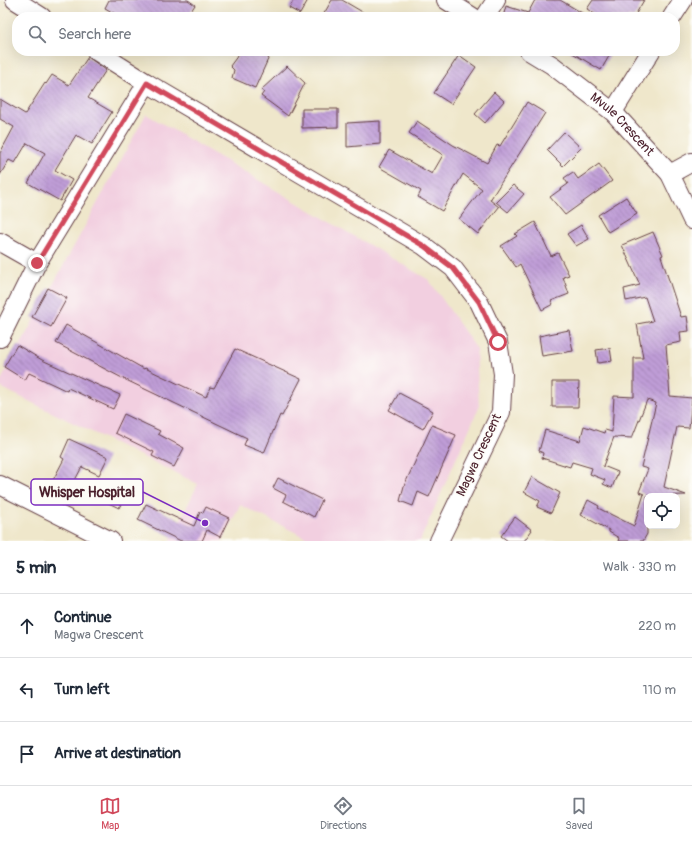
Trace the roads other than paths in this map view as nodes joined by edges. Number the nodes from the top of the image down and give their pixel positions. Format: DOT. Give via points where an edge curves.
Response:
graph roads {
  1 [pos="17,0"];
  2 [pos="446,0"];
  3 [pos="496,0"];
  4 [pos="683,0"];
  5 [pos="35,12"];
  6 [pos="465,12"];
  7 [pos="488,12"];
  8 [pos="675,12"];
  9 [pos="104,56"];
  10 [pos="538,56"];
  11 [pos="648,56"];
  12 [pos="147,83"];
  13 [pos="613,112"];
  14 [pos="692,162"];
  15 [pos="670,174"];
  16 [pos="692,220"];
  17 [pos="0,242"];
  18 [pos="37,263"];
  19 [pos="0,338"];
  20 [pos="0,485"];
  21 [pos="111,541"];
  22 [pos="439,541"];
  1 -- 5 [label="street"];
  2 -- 6 [label="street"];
  3 -- 7 [label="street"];
  4 -- 8 [label="street"];
  9 -- 12 [label="street, Magwa Crescent"];
  10 -- 13 [label="street, Mvule Crescent" via="552,64"];
  11 -- 13 [label="street"];
  12 -- 18 [label="street"];
  12 -- 22 [label="street, Magwa Crescent" via="424,246 453,268 479,302 498,342 502,374 500,412"];
  13 -- 15 [label="street, Mvule Crescent"];
  14 -- 15 [label="street"];
  15 -- 16 [label="street, Mvule Crescent"];
  17 -- 18 [label="street"];
  18 -- 19 [label="street"];
  20 -- 21 [label="street"];
}
